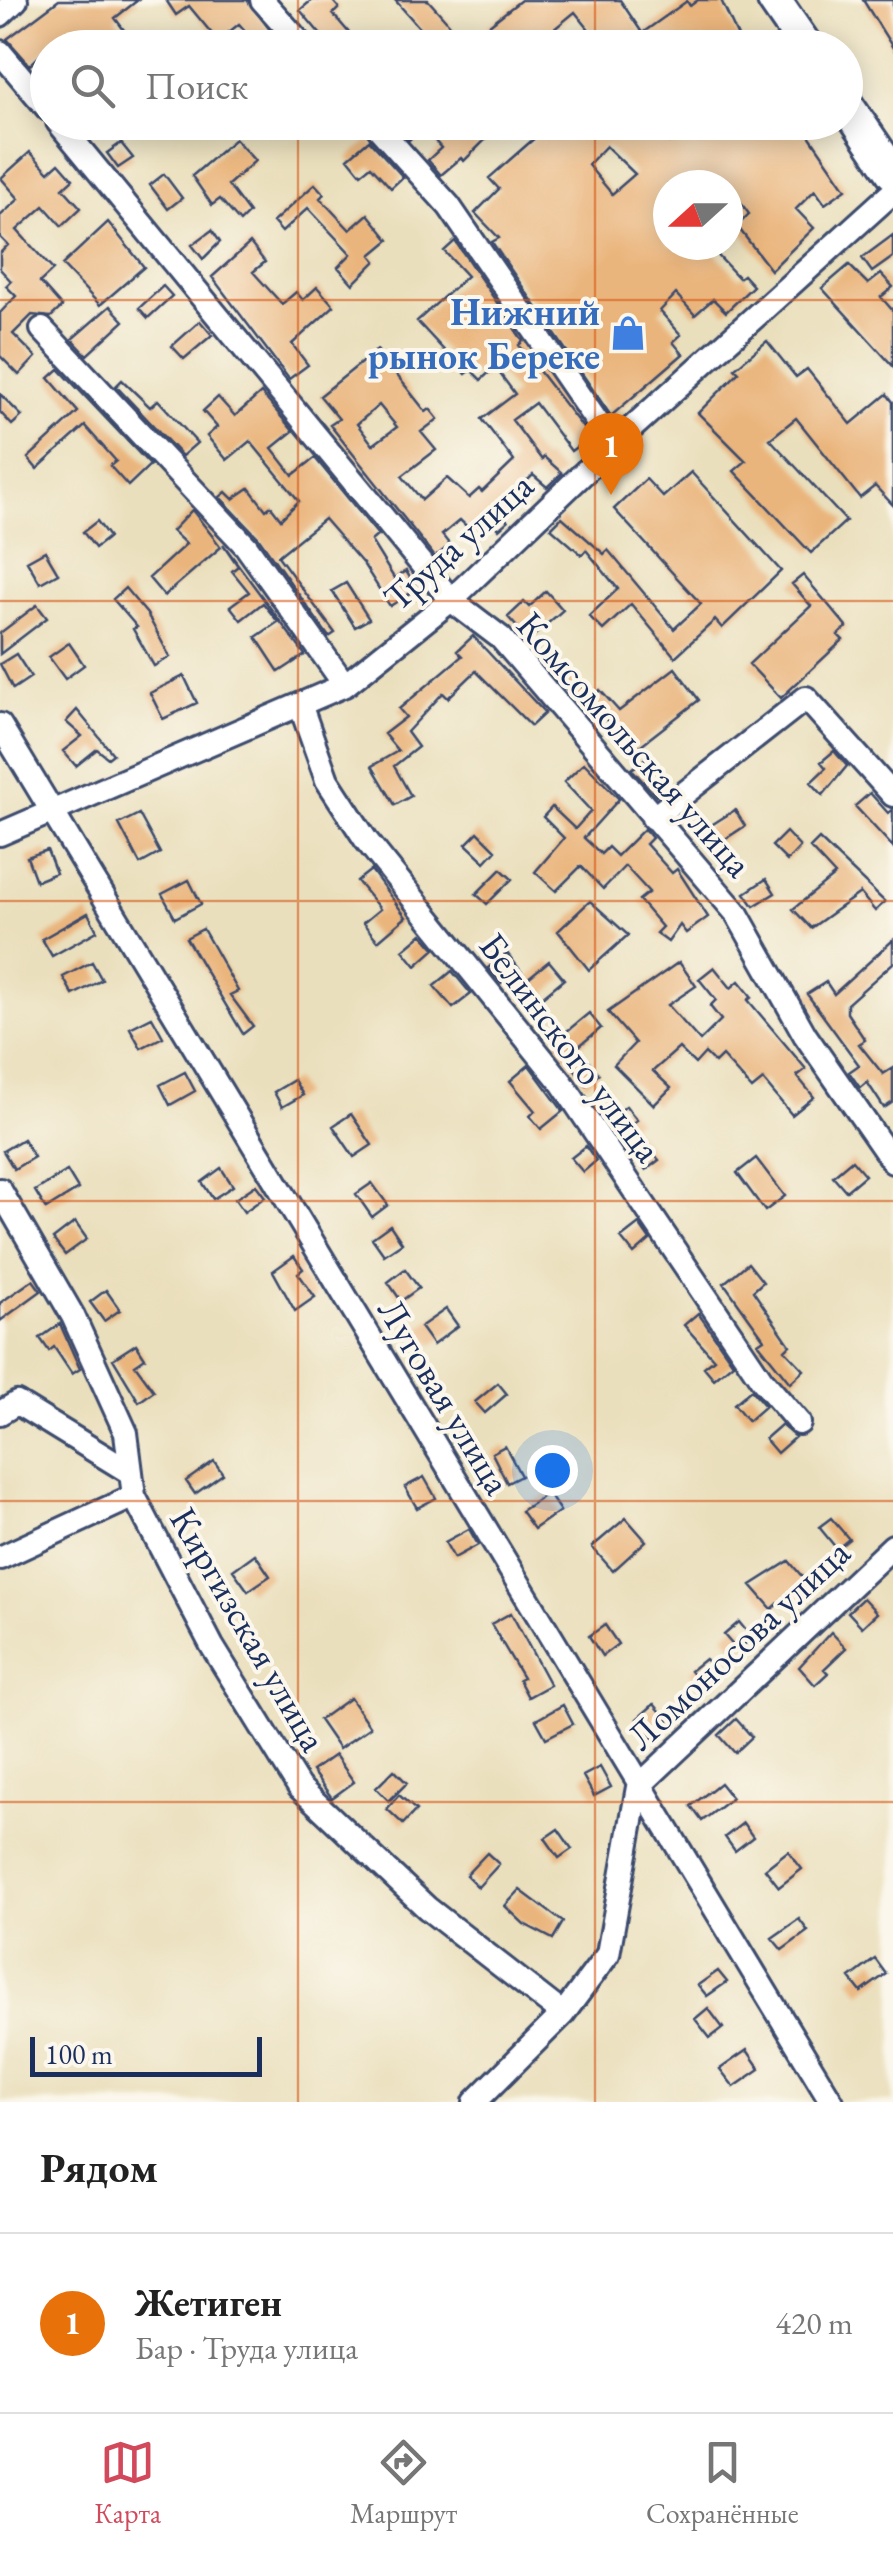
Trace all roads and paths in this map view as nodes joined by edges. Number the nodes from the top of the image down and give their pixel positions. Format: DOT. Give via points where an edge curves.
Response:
graph roads {
  1 [pos="16,0"];
  2 [pos="262,0"];
  3 [pos="774,0"];
  4 [pos="0,15"];
  5 [pos="289,30"];
  6 [pos="794,30"];
  7 [pos="0,52"];
  8 [pos="30,88"];
  9 [pos="863,129"];
  10 [pos="73,140"];
  11 [pos="389,140"];
  12 [pos="893,174"];
  13 [pos="893,192"];
  14 [pos="42,329"];
  15 [pos="614,445"];
  16 [pos="451,600"];
  17 [pos="345,685"];
  18 [pos="301,707"];
  19 [pos="0,725"];
  20 [pos="893,795"];
  21 [pos="53,810"];
  22 [pos="654,818"];
  23 [pos="0,834"];
  24 [pos="893,1162"];
  25 [pos="0,1190"];
  26 [pos="6,1402"];
  27 [pos="799,1423"];
  28 [pos="133,1484"];
  29 [pos="893,1546"];
  30 [pos="0,1558"];
  31 [pos="638,1787"];
  32 [pos="563,2014"];
  33 [pos="474,2102"];
  34 [pos="832,2102"];
  1 -- 4 [label="street"];
  2 -- 5 [label="street"];
  3 -- 6 [label="highway"];
  7 -- 8 [label="street"];
  9 -- 12 [label="highway"];
  10 -- 16 [label="street, Комсомольская улица"];
  11 -- 15 [label="street" via="449,206"];
  13 -- 15 [label="street, Труда улица"];
  14 -- 17 [label="street" via="246,546"];
  15 -- 16 [label="street, Труда улица"];
  16 -- 17 [label="street, Труда улица"];
  16 -- 22 [label="street, Комсомольская улица" via="501,638"];
  17 -- 18 [label="street, Труда улица"];
  18 -- 21 [label="street, Труда улица"];
  18 -- 27 [label="street, Белинского улица" via="328,780 366,840 562,1083 762,1380"];
  19 -- 21 [label="street, Луговая улица"];
  20 -- 22 [label="street" via="806,698"];
  21 -- 23 [label="street, Труда улица"];
  21 -- 31 [label="street, Луговая улица"];
  22 -- 24 [label="street, Комсомольская улица" via="738,914 805,1035"];
  25 -- 28 [label="street, Киргизская улица" via="73,1316 126,1433"];
  26 -- 28 [label="street"];
  28 -- 30 [label="street"];
  28 -- 32 [label="street, Киргизская улица" via="212,1646 299,1787 427,1908"];
  29 -- 31 [label="street, Ломоносова улица"];
  31 -- 32 [label="street, Ломоносова улица" via="608,1954"];
  31 -- 34 [label="street, Луговая улица"];
  32 -- 33 [label="street, Ломоносова улица"];
}
